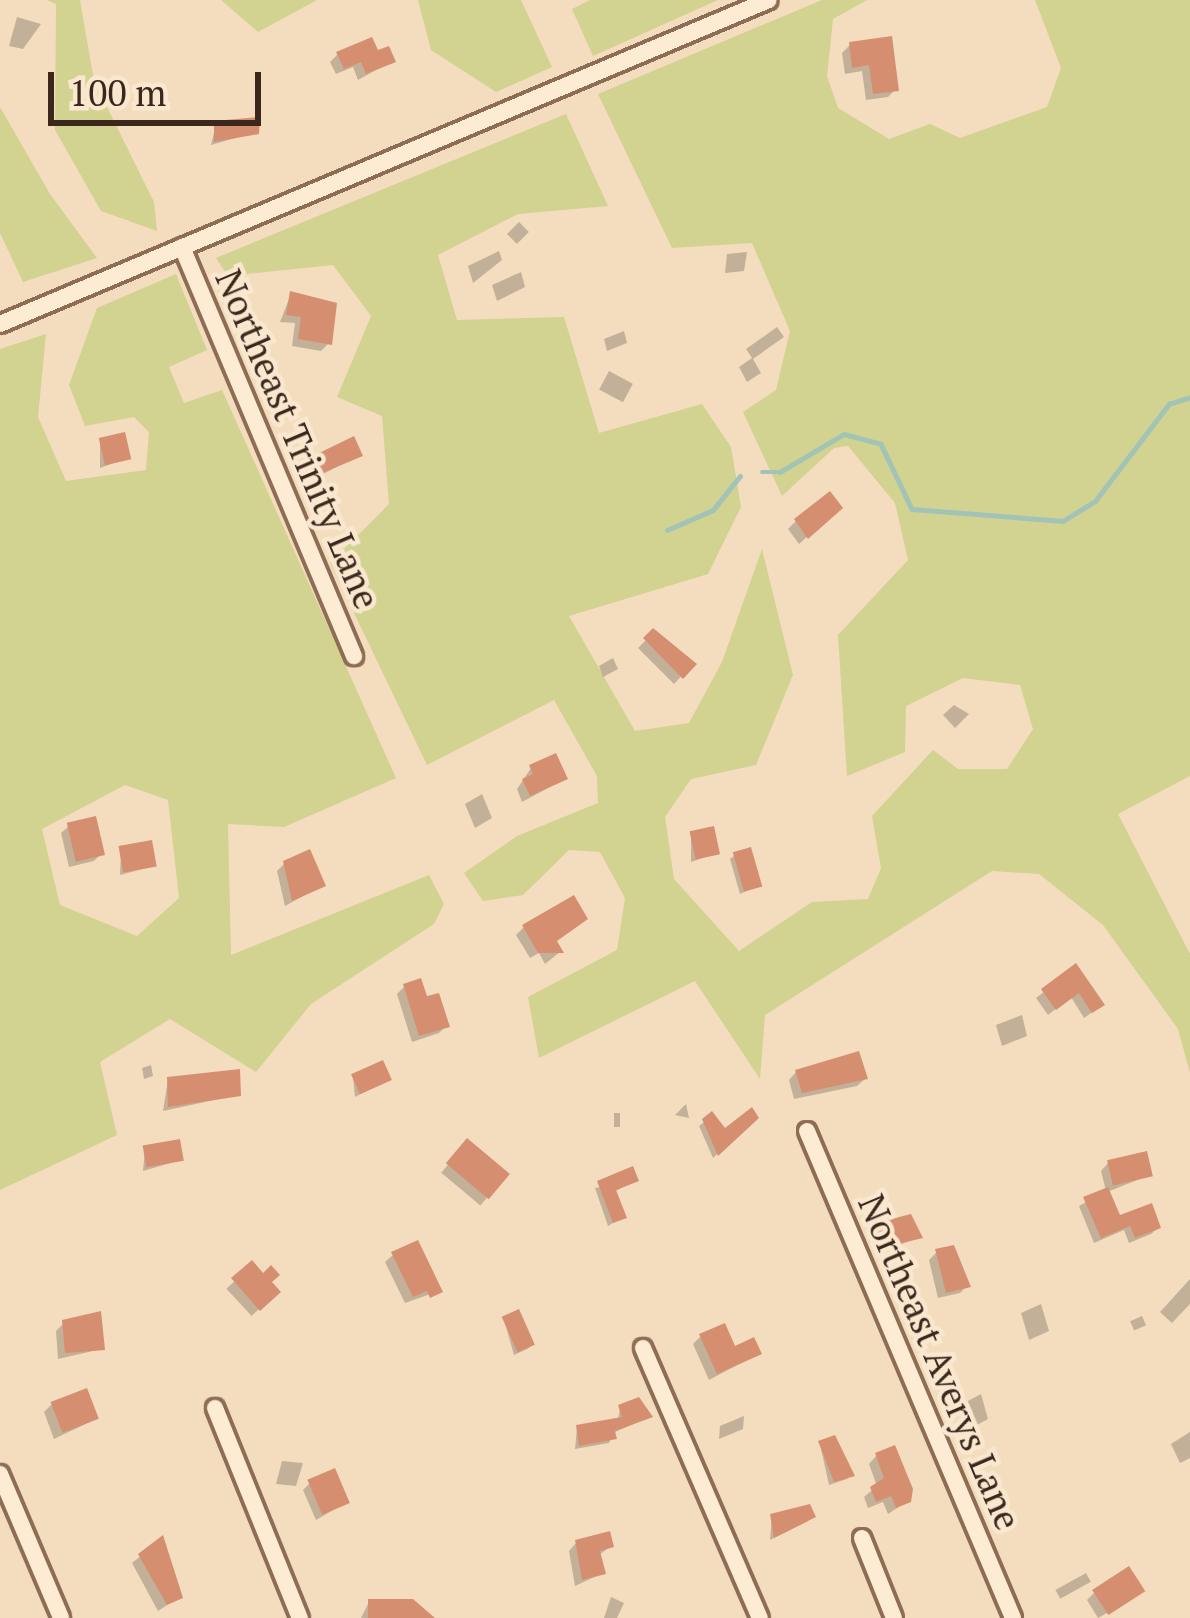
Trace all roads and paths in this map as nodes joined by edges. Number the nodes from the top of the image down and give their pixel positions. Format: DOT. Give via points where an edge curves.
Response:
graph roads {
  1 [pos="769,0"];
  2 [pos="182,247"];
  3 [pos="0,324"];
  4 [pos="354,656"];
  5 [pos="807,1131"];
  6 [pos="643,1348"];
  7 [pos="215,1408"];
  8 [pos="0,1474"];
  9 [pos="862,1538"];
  10 [pos="61,1618"];
  11 [pos="300,1618"];
  12 [pos="760,1618"];
  13 [pos="893,1618"];
  14 [pos="1013,1618"];
  1 -- 2 [label="street"];
  2 -- 3 [label="street"];
  2 -- 4 [label="street, Northeast Trinity Lane"];
  5 -- 14 [label="street, Northeast Averys Lane"];
  6 -- 12 [label="street"];
  7 -- 11 [label="street"];
  8 -- 10 [label="street"];
  9 -- 13 [label="street"];
}
